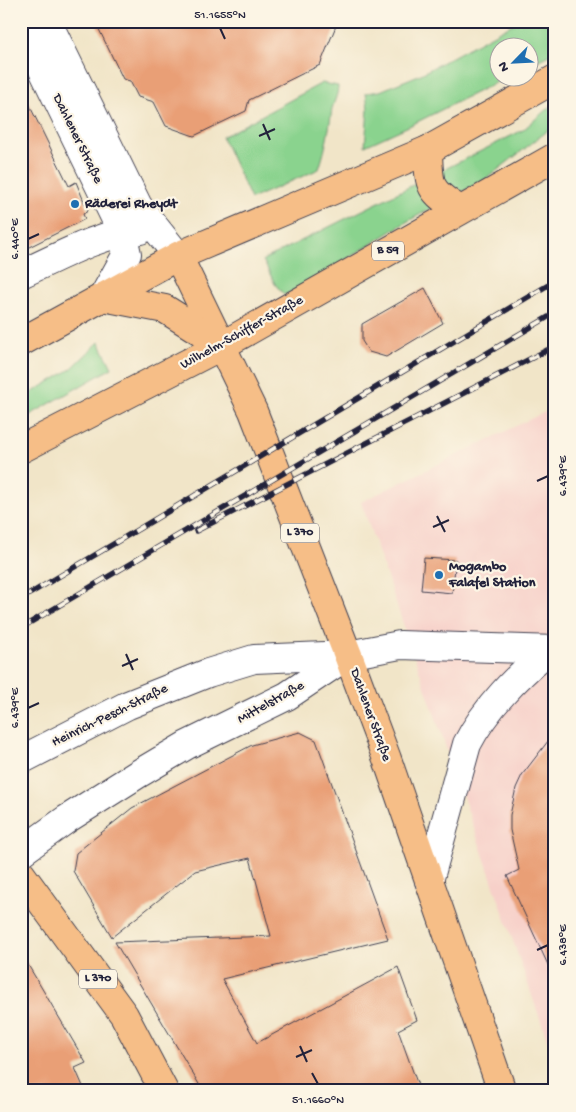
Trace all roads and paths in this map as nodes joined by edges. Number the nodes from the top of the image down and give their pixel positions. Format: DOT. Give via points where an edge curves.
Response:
graph roads {
  1 [pos="47,21"];
  2 [pos="21,25"];
  3 [pos="555,80"];
  4 [pos="428,150"];
  5 [pos="555,157"];
  6 [pos="460,210"];
  7 [pos="156,229"];
  8 [pos="122,232"];
  9 [pos="178,256"];
  10 [pos="21,274"];
  11 [pos="103,297"];
  12 [pos="21,342"];
  13 [pos="223,345"];
  14 [pos="21,449"];
  15 [pos="551,650"];
  16 [pos="348,655"];
  17 [pos="21,760"];
  18 [pos="21,852"];
  19 [pos="21,874"];
  20 [pos="429,881"];
  21 [pos="164,1091"];
  22 [pos="502,1091"];
  1 -- 7 [label="street, Dahlener Straße / L 370" via="138,206"];
  2 -- 8 [label="street, Dahlener Straße"];
  3 -- 4 [label="main road"];
  4 -- 6 [label="main road" via="429,182 437,195"];
  4 -- 9 [label="main road"];
  5 -- 6 [label="main road, Wilhelm-Schiffer-Straße / B 59"];
  6 -- 13 [label="main road, Wilhelm-Schiffer-Straße / B 59"];
  7 -- 8 [label="street"];
  7 -- 9 [label="street, Dahlener Straße / L 370"];
  8 -- 10 [label="street"];
  8 -- 11 [label="street, Dahlener Straße" via="127,254"];
  9 -- 11 [label="main road"];
  9 -- 13 [label="main road, Dahlener Straße / L 370"];
  11 -- 12 [label="main road"];
  11 -- 13 [label="main road" via="165,309"];
  13 -- 14 [label="main road, Wilhelm-Schiffer-Straße / B 59"];
  13 -- 16 [label="main road, Dahlener Straße / L 370" via="253,411"];
  15 -- 16 [label="street, Mittelstraße" via="400,645"];
  15 -- 20 [label="street, Mittelstraße" via="521,673 477,724 467,744"];
  16 -- 17 [label="street, Heinrich-Pesch-Straße" via="254,659 179,683 128,705"];
  16 -- 18 [label="street, Mittelstraße" via="287,696 187,745 138,774"];
  16 -- 20 [label="main road, Dahlener Straße / L 370"];
  19 -- 21 [label="main road, L 370" via="124,1015"];
  20 -- 22 [label="main road, Dahlener Straße / L 370"];
}
